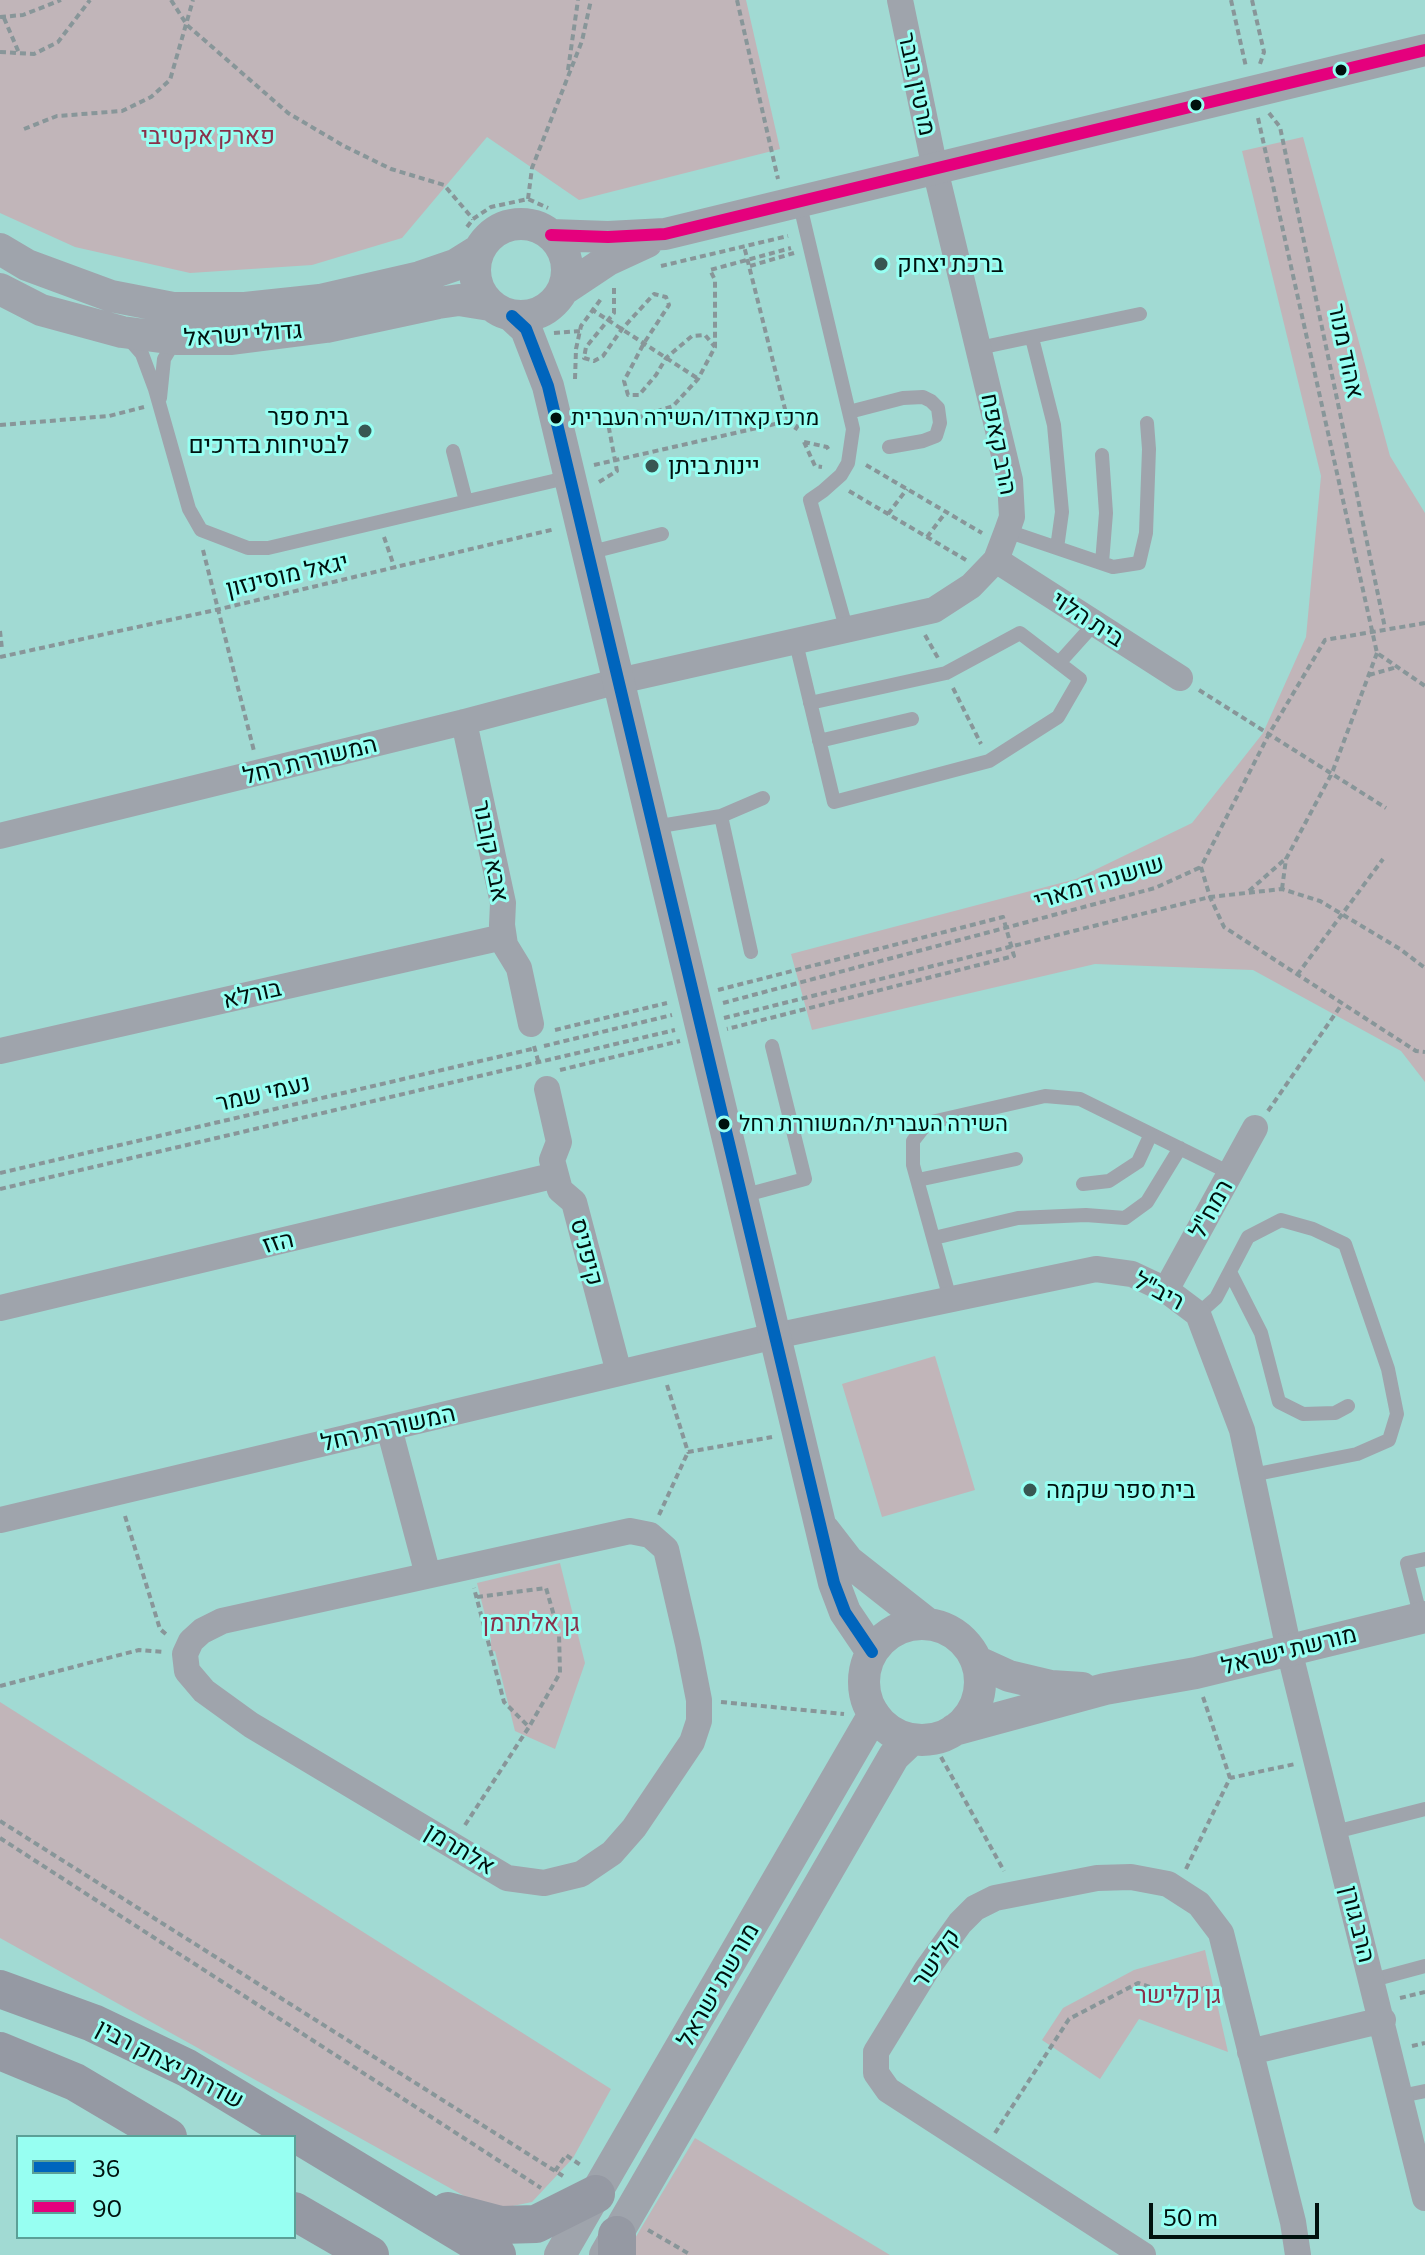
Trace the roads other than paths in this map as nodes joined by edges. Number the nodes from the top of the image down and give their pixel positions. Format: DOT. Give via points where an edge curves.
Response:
graph roads {
  1 [pos="903,1"];
  2 [pos="1425,50"];
  3 [pos="935,169"];
  4 [pos="802,226"];
  5 [pos="476,234"];
  6 [pos="665,234"];
  7 [pos="551,235"];
  8 [pos="0,249"];
  9 [pos="558,297"];
  10 [pos="18,303"];
  11 [pos="501,311"];
  12 [pos="1140,314"];
  13 [pos="122,332"];
  14 [pos="1032,338"];
  15 [pos="176,339"];
  16 [pos="979,348"];
  17 [pos="561,385"];
  18 [pos="160,403"];
  19 [pos="849,412"];
  20 [pos="1147,423"];
  21 [pos="889,447"];
  22 [pos="453,451"];
  23 [pos="1102,455"];
  24 [pos="588,475"];
  25 [pos="466,501"];
  26 [pos="662,534"];
  27 [pos="584,538"];
  28 [pos="1057,548"];
  29 [pos="998,552"];
  30 [pos="1102,563"];
  31 [pos="1095,623"];
  32 [pos="847,631"];
  33 [pos="796,643"];
  34 [pos="1059,663"];
  35 [pos="1180,678"];
  36 [pos="619,681"];
  37 [pos="810,703"];
  38 [pos="912,719"];
  39 [pos="464,722"];
  40 [pos="819,741"];
  41 [pos="763,798"];
  42 [pos="721,816"];
  43 [pos="653,827"];
  44 [pos="0,836"];
  45 [pos="503,937"];
  46 [pos="751,952"];
  47 [pos="533,1036"];
  48 [pos="772,1046"];
  49 [pos="0,1051"];
  50 [pos="545,1082"];
  51 [pos="1255,1128"];
  52 [pos="1151,1134"];
  53 [pos="1180,1148"];
  54 [pos="1016,1159"];
  55 [pos="1230,1173"];
  56 [pos="556,1175"];
  57 [pos="918,1180"];
  58 [pos="1083,1184"];
  59 [pos="742,1196"];
  60 [pos="934,1238"];
  61 [pos="1230,1272"];
  62 [pos="1166,1290"];
  63 [pos="950,1299"];
  64 [pos="0,1308"];
  65 [pos="1198,1314"];
  66 [pos="775,1336"];
  67 [pos="619,1373"];
  68 [pos="1348,1406"];
  69 [pos="389,1428"];
  70 [pos="1252,1475"];
  71 [pos="0,1520"];
  72 [pos="821,1526"];
  73 [pos="1425,1559"];
  74 [pos="428,1575"];
  75 [pos="1423,1618"];
  76 [pos="928,1624"];
  77 [pos="1289,1650"];
  78 [pos="872,1652"];
  79 [pos="976,1661"];
  80 [pos="1105,1689"];
  81 [pos="866,1715"];
  82 [pos="912,1739"];
  83 [pos="948,1744"];
  84 [pos="1425,1809"];
  85 [pos="1335,1832"];
  86 [pos="1425,1966"];
  87 [pos="1373,1980"];
  88 [pos="0,1989"];
  89 [pos="1383,2020"];
  90 [pos="0,2051"];
  91 [pos="1250,2052"];
  92 [pos="1413,2094"];
  93 [pos="165,2135"];
  94 [pos="581,2186"];
  95 [pos="1425,2198"];
  96 [pos="404,2200"];
  97 [pos="296,2212"];
  98 [pos="620,2243"];
  99 [pos="370,2255"];
  100 [pos="497,2255"];
  101 [pos="560,2255"];
  102 [pos="1143,2255"];
  103 [pos="1298,2255"];
  1 -- 3 [label="street, מרטין בובר"];
  2 -- 3 [label="street"];
  3 -- 4 [label="street"];
  3 -- 16 [label="street, הרב קאפח"];
  4 -- 6 [label="street"];
  4 -- 19 [label="lane"];
  5 -- 7 [label="street" via="487,239 511,225"];
  5 -- 8 [label="street, גדולי ישראל" via="455,265 420,277 320,300 245,308 173,308 111,296 27,265"];
  5 -- 11 [label="street" via="475,280 481,294"];
  6 -- 7 [label="street"];
  6 -- 9 [label="street" via="608,260"];
  7 -- 9 [label="street" via="566,261 567,276"];
  9 -- 11 [label="street" via="534,314"];
  9 -- 17 [label="street" via="548,321"];
  10 -- 13 [label="street, גדולי ישראל"];
  11 -- 15 [label="street, גדולי ישראל" via="459,300 326,327 232,339"];
  11 -- 17 [label="street" via="526,329"];
  12 -- 14 [label="lane"];
  13 -- 15 [label="street, גדולי ישראל"];
  13 -- 18 [label="lane" via="142,354"];
  14 -- 16 [label="lane"];
  14 -- 28 [label="lane" via="1054,425 1062,512"];
  15 -- 18 [label="lane" via="164,359"];
  16 -- 29 [label="street, הרב קאפח" via="1010,480 1012,517"];
  17 -- 24 [label="street"];
  18 -- 25 [label="lane" via="189,509 201,530 248,548 268,548"];
  19 -- 21 [label="lane" via="923,397 938,408 936,436"];
  19 -- 32 [label="lane" via="853,429 846,462 833,482 810,500"];
  20 -- 30 [label="lane" via="1146,533 1139,563"];
  22 -- 25 [label="lane"];
  23 -- 30 [label="lane"];
  24 -- 25 [label="lane"];
  24 -- 27 [label="street"];
  26 -- 27 [label="lane"];
  27 -- 36 [label="street"];
  28 -- 29 [label="lane"];
  28 -- 30 [label="lane"];
  29 -- 31 [label="street, בית הלוי"];
  29 -- 32 [label="street" via="971,586 934,610"];
  31 -- 34 [label="lane"];
  31 -- 35 [label="street, בית הלוי"];
  32 -- 33 [label="street"];
  33 -- 36 [label="street"];
  33 -- 37 [label="lane"];
  34 -- 37 [label="lane" via="1020,633 946,673"];
  34 -- 40 [label="lane" via="1080,679 1058,717 989,761 834,802"];
  36 -- 39 [label="street, המשוררת רחל"];
  36 -- 43 [label="street"];
  37 -- 40 [label="lane"];
  38 -- 40 [label="lane"];
  39 -- 44 [label="street, המשוררת רחל"];
  39 -- 45 [label="street, אבא קובנר" via="503,903"];
  41 -- 42 [label="lane"];
  42 -- 43 [label="lane"];
  42 -- 46 [label="lane"];
  43 -- 59 [label="street"];
  45 -- 47 [label="street, אבא קובנר" via="519,968"];
  45 -- 49 [label="street, בורלא"];
  48 -- 59 [label="lane" via="805,1179"];
  50 -- 56 [label="street" via="559,1142 552,1160"];
  51 -- 55 [label="street, רמח\"ל"];
  52 -- 53 [label="lane"];
  52 -- 57 [label="lane" via="1080,1099 1045,1096 927,1123 913,1141"];
  52 -- 58 [label="lane" via="1138,1162 1109,1181"];
  53 -- 55 [label="lane"];
  53 -- 60 [label="lane" via="1147,1202 1125,1218 1018,1218"];
  54 -- 57 [label="lane"];
  55 -- 62 [label="street, רמח\"ל"];
  56 -- 64 [label="street, הזז"];
  56 -- 67 [label="street, קיפניס" via="560,1190 574,1202"];
  57 -- 60 [label="lane"];
  59 -- 66 [label="street"];
  60 -- 63 [label="lane"];
  61 -- 65 [label="lane" via="1216,1298"];
  61 -- 68 [label="lane" via="1261,1333 1279,1402 1303,1414 1335,1413"];
  61 -- 70 [label="lane" via="1248,1237 1281,1220 1345,1244 1388,1369 1397,1414 1389,1440 1357,1454"];
  62 -- 63 [label="street, ריב\"ל" via="1132,1274 1096,1269"];
  62 -- 65 [label="street, ריב\"ל"];
  63 -- 66 [label="street, ריב\"ל"];
  65 -- 70 [label="street, ריב\"ל" via="1242,1430"];
  66 -- 67 [label="street, המשוררת רחל"];
  66 -- 72 [label="street"];
  67 -- 69 [label="street, המשוררת רחל"];
  69 -- 71 [label="street, המשוררת רחל"];
  69 -- 74 [label="street"];
  70 -- 77 [label="street, ריב\"ל"];
  72 -- 76 [label="street" via="848,1561"];
  72 -- 78 [label="street" via="845,1612"];
  73 -- 75 [label="lane" via="1407,1563"];
  74 -- 74 [label="street, אלתרמן" via="222,1621 191,1641 185,1654 187,1671 239,1717 507,1878 544,1883 581,1874 612,1853 634,1828 692,1742 699,1721 666,1549 650,1535 630,1531"];
  75 -- 77 [label="street, מורשת ישראל"];
  76 -- 78 [label="street" via="896,1629"];
  76 -- 79 [label="street" via="958,1636"];
  77 -- 80 [label="street, מורשת ישראל"];
  77 -- 85 [label="street, הרב גורן"];
  78 -- 81 [label="street" via="863,1683"];
  79 -- 80 [label="street, מורשת ישראל" via="1051,1686"];
  79 -- 83 [label="street" via="980,1677 975,1707"];
  80 -- 83 [label="street, מורשת ישראל"];
  81 -- 82 [label="street"];
  81 -- 94 [label="street, מורשת ישראל"];
  82 -- 83 [label="street"];
  82 -- 98 [label="street, מורשת ישראל" via="894,1756"];
  84 -- 85 [label="lane"];
  85 -- 87 [label="street, הרב גורן"];
  86 -- 87 [label="lane"];
  87 -- 89 [label="street, הרב גורן"];
  88 -- 96 [label="main road, שדרות יצחק רבין" via="93,2023 187,2068"];
  89 -- 91 [label="street"];
  89 -- 92 [label="street, הרב גורן"];
  90 -- 93 [label="main road" via="75,2082"];
  91 -- 102 [label="street, קלישר" via="1221,1933 1199,1904 1177,1889 1131,1877 1097,1878 995,1898 975,1908 876,2052 876,2073 888,2090"];
  91 -- 103 [label="street, קלישר"];
  92 -- 95 [label="street, הרב גורן"];
  94 -- 96 [label="main road" via="536,2224 501,2225"];
  94 -- 101 [label="street, מורשת ישראל"];
  96 -- 100 [label="main road, שדרות יצחק רבין"];
  97 -- 99 [label="main road"];
}
